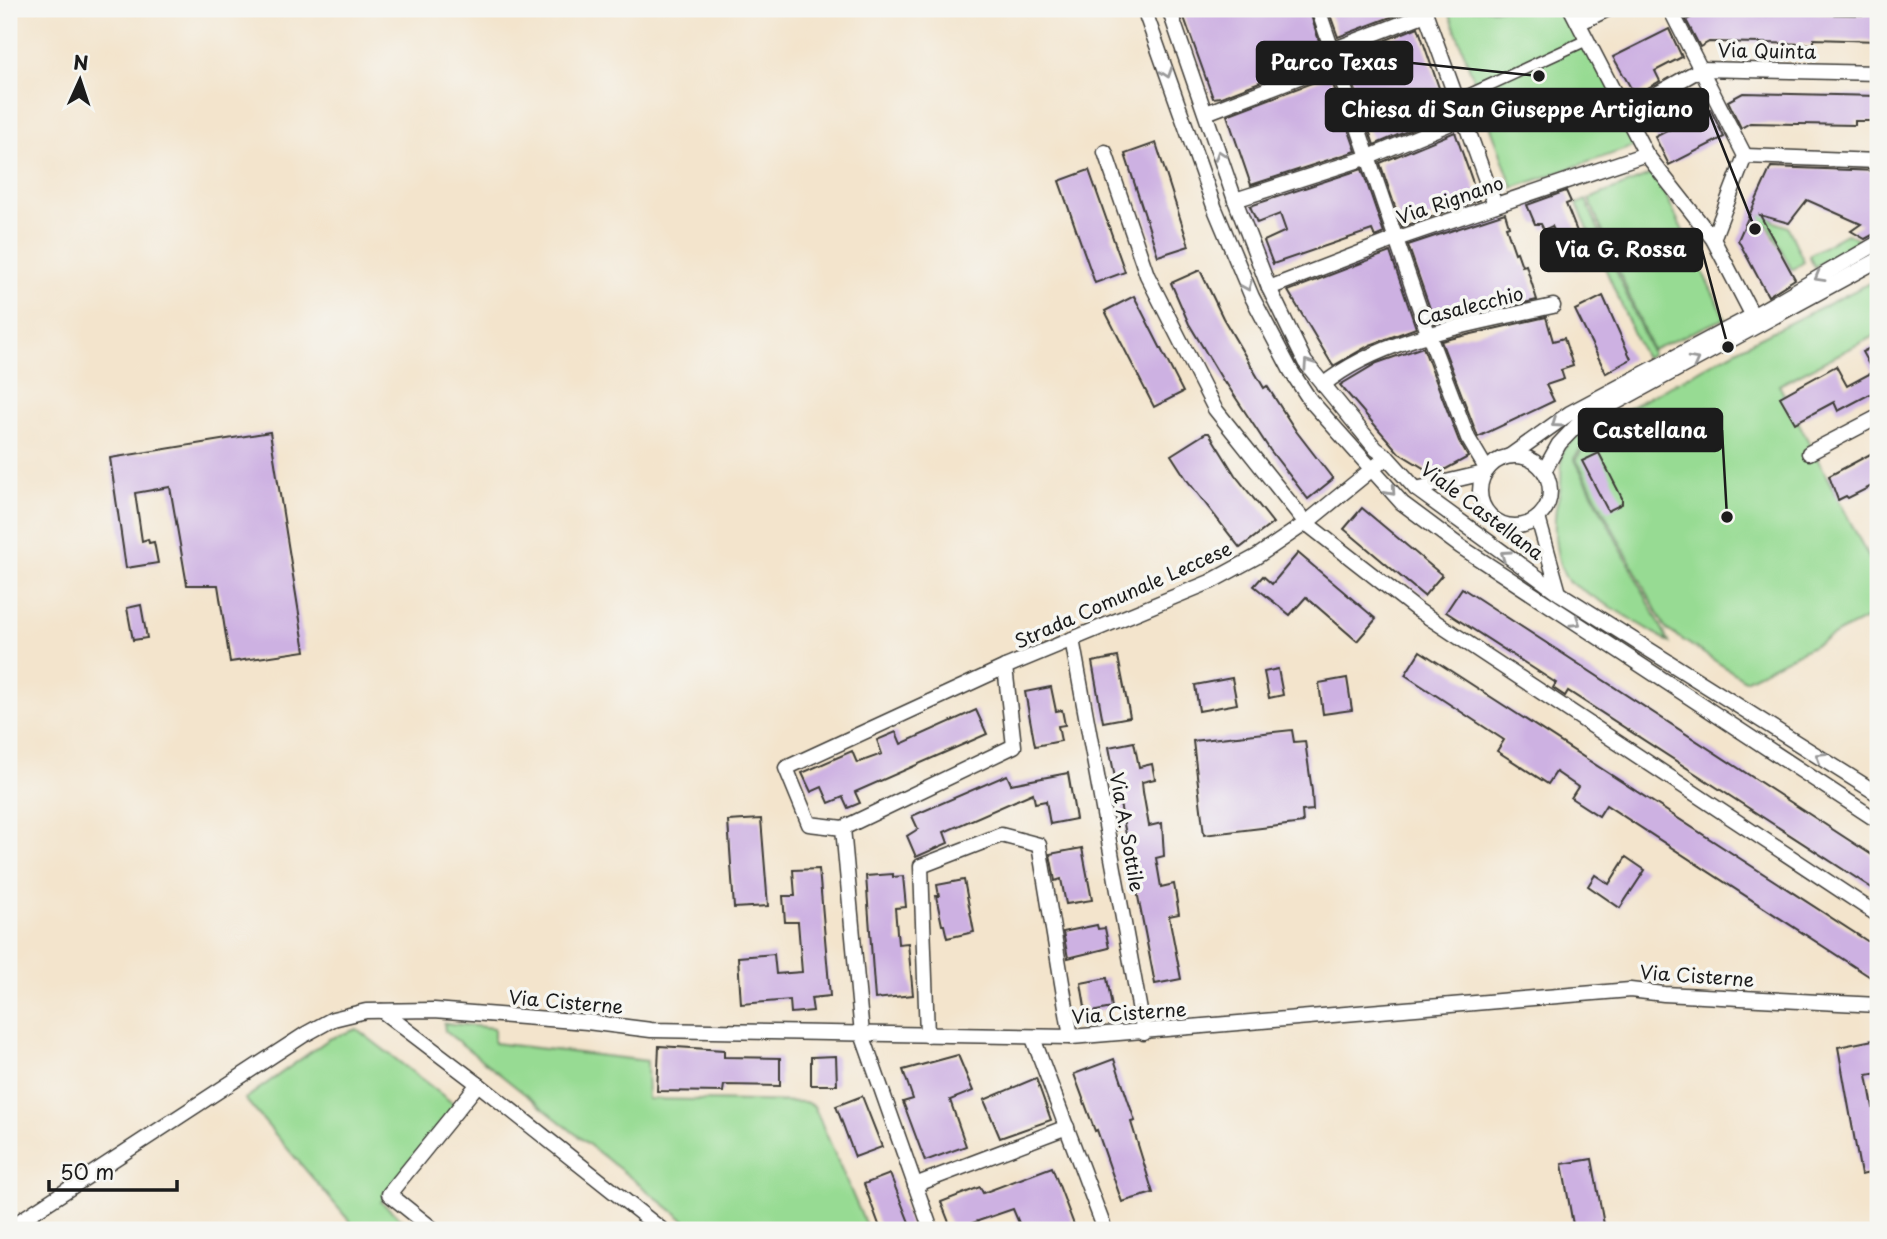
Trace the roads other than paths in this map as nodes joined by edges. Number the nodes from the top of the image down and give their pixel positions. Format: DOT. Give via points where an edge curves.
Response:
graph roads {
  1 [pos="1144,9"];
  2 [pos="1169,9"];
  3 [pos="1318,9"];
  4 [pos="1572,9"];
  5 [pos="1608,9"];
  6 [pos="1670,9"];
  7 [pos="1425,11"];
  8 [pos="1579,23"];
  9 [pos="1587,40"];
  10 [pos="1334,57"];
  11 [pos="1701,69"];
  12 [pos="1878,73"];
  13 [pos="1457,100"];
  14 [pos="1625,112"];
  15 [pos="1206,113"];
  16 [pos="1463,118"];
  17 [pos="1105,152"];
  18 [pos="1646,154"];
  19 [pos="1745,156"];
  20 [pos="1369,157"];
  21 [pos="1878,161"];
  22 [pos="1235,200"];
  23 [pos="1495,205"];
  24 [pos="1396,239"];
  25 [pos="1713,239"];
  26 [pos="1878,243"];
  27 [pos="1878,260"];
  28 [pos="1269,288"];
  29 [pos="1553,306"];
  30 [pos="1756,321"];
  31 [pos="1429,333"];
  32 [pos="1323,384"];
  33 [pos="1878,417"];
  34 [pos="1809,453"];
  35 [pos="1510,456"];
  36 [pos="1387,457"];
  37 [pos="1373,471"];
  38 [pos="1544,471"];
  39 [pos="1485,472"];
  40 [pos="1416,489"];
  41 [pos="1538,518"];
  42 [pos="1493,519"];
  43 [pos="1306,523"];
  44 [pos="1473,532"];
  45 [pos="1461,547"];
  46 [pos="1559,593"];
  47 [pos="1072,639"];
  48 [pos="1004,667"];
  49 [pos="1878,794"];
  50 [pos="1878,821"];
  51 [pos="843,828"];
  52 [pos="1878,915"];
  53 [pos="1878,1005"];
  54 [pos="382,1011"];
  55 [pos="1144,1032"];
  56 [pos="862,1034"];
  57 [pos="927,1035"];
  58 [pos="1071,1037"];
  59 [pos="1033,1038"];
  60 [pos="478,1084"];
  61 [pos="1067,1127"];
  62 [pos="915,1185"];
  63 [pos="9,1228"];
  64 [pos="434,1230"];
  65 [pos="662,1230"];
  66 [pos="931,1230"];
  67 [pos="1105,1230"];
  1 -- 37 [label="street, one-way" via="1215,209 1252,297 1310,400"];
  2 -- 15 [label="street, Viale Castellana"];
  3 -- 10 [label="street"];
  4 -- 8 [label="street"];
  5 -- 8 [label="street"];
  6 -- 11 [label="street"];
  7 -- 10 [label="street"];
  7 -- 13 [label="street"];
  8 -- 9 [label="street"];
  9 -- 13 [label="street"];
  9 -- 14 [label="street"];
  10 -- 15 [label="street"];
  10 -- 20 [label="street"];
  11 -- 12 [label="street, Via Quinta"];
  11 -- 14 [label="street, Via Quinta"];
  11 -- 19 [label="street"];
  13 -- 16 [label="street"];
  14 -- 18 [label="street"];
  22 -- 15 [label="street, Viale Castellana, one-way"];
  16 -- 20 [label="street"];
  16 -- 23 [label="street"];
  17 -- 43 [label="street" via="1147,275 1216,409"];
  18 -- 23 [label="street, Via Rignano"];
  18 -- 25 [label="street"];
  19 -- 21 [label="street"];
  19 -- 25 [label="street"];
  20 -- 22 [label="street"];
  20 -- 24 [label="street"];
  22 -- 28 [label="street, Viale Castellana"];
  23 -- 24 [label="street, Via Rignano"];
  24 -- 28 [label="street, Via Rignano"];
  24 -- 31 [label="street"];
  25 -- 30 [label="street"];
  26 -- 30 [label="street, one-way"];
  27 -- 30 [label="street"];
  32 -- 28 [label="street, Viale Castellana, one-way" via="1305,362"];
  29 -- 31 [label="street, Casalecchio"];
  30 -- 35 [label="street, one-way" via="1570,414"];
  38 -- 30 [label="street, one-way" via="1559,444 1580,422"];
  31 -- 32 [label="street, Casalecchio" via="1342,369"];
  31 -- 39 [label="street"];
  32 -- 36 [label="street, Viale Castellana"];
  33 -- 34 [label="street"];
  35 -- 38 [label="street" via="1530,459"];
  35 -- 39 [label="street"];
  36 -- 37 [label="street, Strada Comunale Leccese"];
  36 -- 40 [label="street, Viale Castellana"];
  37 -- 43 [label="street, Strada Comunale Leccese"];
  37 -- 45 [label="street, one-way" via="1402,503"];
  38 -- 41 [label="street" via="1549,501"];
  39 -- 40 [label="street"];
  39 -- 42 [label="street" via="1479,492"];
  40 -- 44 [label="street, Viale Castellana"];
  41 -- 42 [label="street" via="1520,526"];
  41 -- 46 [label="street"];
  42 -- 44 [label="street"];
  43 -- 47 [label="street, Strada Comunale Leccese" via="1210,582"];
  43 -- 52 [label="street" via="1416,609"];
  44 -- 45 [label="street"];
  46 -- 44 [label="street, Viale Castellana, one-way"];
  45 -- 50 [label="street, one-way"];
  49 -- 46 [label="street, Viale Castellana, one-way"];
  47 -- 48 [label="street, Strada Comunale Leccese"];
  47 -- 55 [label="street, Via A. Sottile"];
  48 -- 51 [label="street" via="1014,746"];
  48 -- 51 [label="street, Strada Comunale Leccese" via="786,768 809,824"];
  51 -- 56 [label="street"];
  53 -- 55 [label="street, Via Cisterne" via="1630,990"];
  54 -- 56 [label="street, Via Cisterne" via="434,1010 651,1030"];
  54 -- 60 [label="street"];
  54 -- 63 [label="street, Via Cisterne" via="333,1019 304,1035"];
  55 -- 58 [label="street, Via Cisterne"];
  56 -- 57 [label="street, Via Cisterne"];
  56 -- 62 [label="street"];
  57 -- 58 [label="street" via="921,866 1001,835 1039,845"];
  57 -- 59 [label="street, Via Cisterne"];
  58 -- 59 [label="street, Via Cisterne"];
  59 -- 61 [label="street"];
  60 -- 64 [label="street" via="389,1194"];
  60 -- 65 [label="street"];
  61 -- 62 [label="street"];
  61 -- 67 [label="street"];
  62 -- 66 [label="street"];
}
